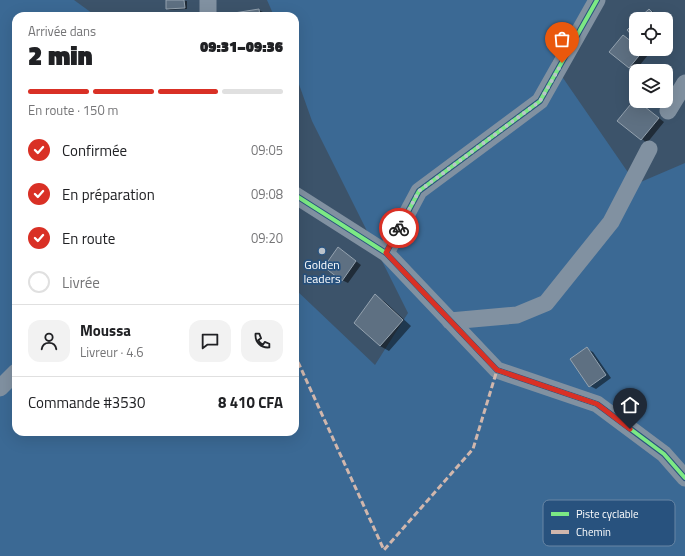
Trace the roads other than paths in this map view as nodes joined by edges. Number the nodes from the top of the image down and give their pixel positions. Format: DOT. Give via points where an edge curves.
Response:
graph roads {
  1 [pos="208,0"];
  2 [pos="597,0"];
  3 [pos="208,12"];
  4 [pos="685,83"];
  5 [pos="668,111"];
  6 [pos="649,149"];
  7 [pos="299,198"];
  8 [pos="386,253"];
  9 [pos="450,321"];
  10 [pos="12,376"];
  11 [pos="0,388"];
  12 [pos="685,478"];
  1 -- 3 [label="street"];
  2 -- 8 [label="street" via="540,101 419,191"];
  4 -- 5 [label="street"];
  6 -- 9 [label="street" via="611,222 546,303 517,315"];
  7 -- 8 [label="street"];
  8 -- 9 [label="street"];
  9 -- 12 [label="street" via="497,370 597,404 664,454"];
  10 -- 11 [label="street"];
}
